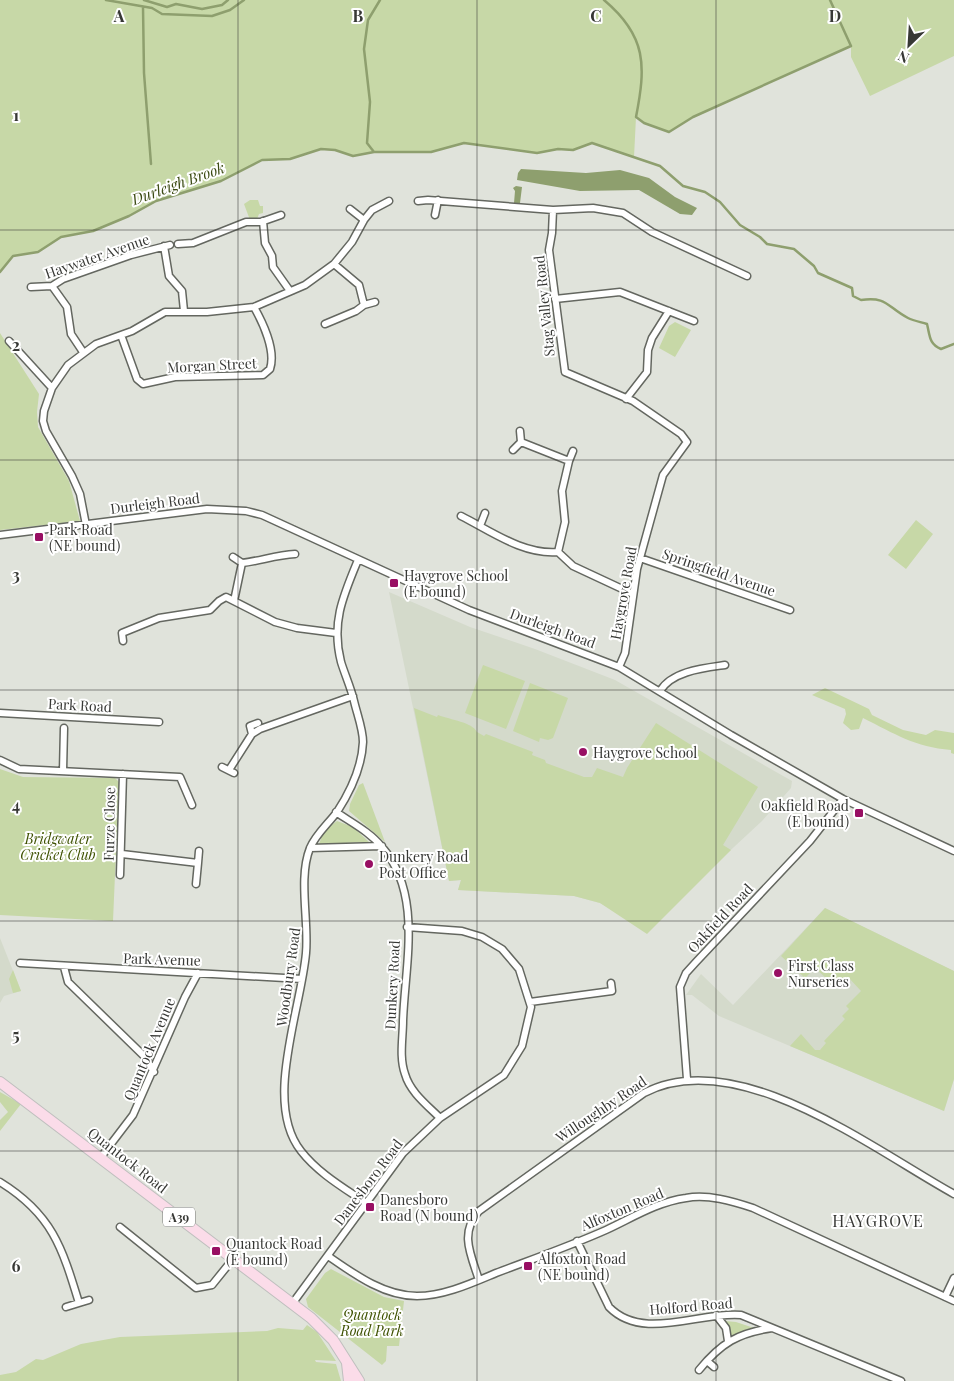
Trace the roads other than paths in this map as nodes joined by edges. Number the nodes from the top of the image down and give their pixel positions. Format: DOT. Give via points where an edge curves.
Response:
graph roads {
  1 [pos="438,200"];
  2 [pos="389,201"];
  3 [pos="418,201"];
  4 [pos="350,209"];
  5 [pos="553,210"];
  6 [pos="281,215"];
  7 [pos="435,215"];
  8 [pos="364,220"];
  9 [pos="263,221"];
  10 [pos="178,244"];
  11 [pos="334,264"];
  12 [pos="747,276"];
  13 [pos="52,286"];
  14 [pos="31,287"];
  15 [pos="290,292"];
  16 [pos="555,299"];
  17 [pos="375,302"];
  18 [pos="364,305"];
  19 [pos="254,307"];
  20 [pos="184,311"];
  21 [pos="669,311"];
  22 [pos="694,320"];
  23 [pos="325,324"];
  24 [pos="121,335"];
  25 [pos="9,341"];
  26 [pos="83,352"];
  27 [pos="52,388"];
  28 [pos="626,398"];
  29 [pos="520,430"];
  30 [pos="521,442"];
  31 [pos="687,442"];
  32 [pos="513,450"];
  33 [pos="573,451"];
  34 [pos="570,461"];
  35 [pos="485,513"];
  36 [pos="461,516"];
  37 [pos="86,525"];
  38 [pos="480,526"];
  39 [pos="0,535"];
  40 [pos="558,552"];
  41 [pos="295,554"];
  42 [pos="234,557"];
  43 [pos="640,558"];
  44 [pos="358,560"];
  45 [pos="242,563"];
  46 [pos="634,594"];
  47 [pos="234,601"];
  48 [pos="790,610"];
  49 [pos="336,633"];
  50 [pos="123,641"];
  51 [pos="725,665"];
  52 [pos="619,667"];
  53 [pos="660,691"];
  54 [pos="353,696"];
  55 [pos="0,713"];
  56 [pos="159,722"];
  57 [pos="258,723"];
  58 [pos="64,728"];
  59 [pos="252,734"];
  60 [pos="64,740"];
  61 [pos="72,741"];
  62 [pos="0,760"];
  63 [pos="228,770"];
  64 [pos="63,771"];
  65 [pos="123,774"];
  66 [pos="843,799"];
  67 [pos="192,805"];
  68 [pos="336,812"];
  69 [pos="382,846"];
  70 [pos="310,848"];
  71 [pos="199,851"];
  72 [pos="954,851"];
  73 [pos="122,854"];
  74 [pos="198,862"];
  75 [pos="120,875"];
  76 [pos="196,884"];
  77 [pos="407,927"];
  78 [pos="20,964"];
  79 [pos="64,966"];
  80 [pos="198,973"];
  81 [pos="302,980"];
  82 [pos="611,983"];
  83 [pos="530,1002"];
  84 [pos="154,1072"];
  85 [pos="686,1079"];
  86 [pos="0,1082"];
  87 [pos="440,1118"];
  88 [pos="101,1157"];
  89 [pos="0,1182"];
  90 [pos="954,1194"];
  91 [pos="366,1203"];
  92 [pos="120,1228"];
  93 [pos="578,1241"];
  94 [pos="328,1256"];
  95 [pos="233,1259"];
  96 [pos="954,1278"];
  97 [pos="479,1280"];
  98 [pos="945,1297"];
  99 [pos="89,1300"];
  100 [pos="954,1301"];
  101 [pos="80,1303"];
  102 [pos="292,1304"];
  103 [pos="66,1307"];
  104 [pos="716,1315"];
  105 [pos="774,1327"];
  106 [pos="728,1341"];
  107 [pos="707,1361"];
  108 [pos="347,1362"];
  109 [pos="714,1366"];
  110 [pos="700,1370"];
  111 [pos="349,1381"];
  112 [pos="359,1381"];
  113 [pos="901,1381"];
  1 -- 3 [label="street"];
  1 -- 5 [label="street"];
  1 -- 7 [label="street"];
  2 -- 8 [label="street" via="372,210"];
  4 -- 8 [label="street"];
  5 -- 12 [label="street" via="593,208 623,213 652,232"];
  5 -- 16 [label="street, Stag Valley Road" via="549,250"];
  6 -- 9 [label="street"];
  8 -- 11 [label="street" via="358,235"];
  9 -- 10 [label="street" via="246,222 193,243"];
  9 -- 15 [label="street" via="265,243 272,256 273,267"];
  11 -- 15 [label="street" via="314,280"];
  11 -- 18 [label="street" via="359,285"];
  13 -- 14 [label="street, Haywater Avenue"];
  13 -- 20 [label="street, Haywater Avenue" via="67,277 167,246 169,276 182,290"];
  13 -- 26 [label="street" via="65,303 70,315 71,334"];
  15 -- 19 [label="street"];
  16 -- 21 [label="street" via="620,292"];
  16 -- 28 [label="street, Stag Valley Road" via="565,372"];
  17 -- 18 [label="street"];
  18 -- 23 [label="street"];
  19 -- 20 [label="street"];
  19 -- 24 [label="street, Morgan Street" via="265,332 270,355 270,369 263,375 175,377 144,384 137,379"];
  20 -- 24 [label="street" via="160,314"];
  21 -- 22 [label="street"];
  21 -- 28 [label="street" via="652,338 647,372"];
  24 -- 26 [label="street"];
  25 -- 27 [label="street"];
  26 -- 27 [label="street" via="63,371"];
  27 -- 37 [label="street" via="44,411 44,427 72,476 83,505"];
  28 -- 31 [label="street, Stag Valley Road" via="681,434"];
  29 -- 30 [label="street"];
  30 -- 32 [label="street"];
  30 -- 34 [label="street"];
  31 -- 43 [label="street, Haygrove Road" via="663,475"];
  33 -- 34 [label="street"];
  34 -- 40 [label="street" via="562,491 565,522"];
  35 -- 38 [label="street"];
  36 -- 38 [label="street"];
  37 -- 39 [label="street, Durleigh Road"];
  37 -- 44 [label="street, Durleigh Road" via="192,510 246,511 277,520"];
  38 -- 40 [label="street" via="541,554"];
  40 -- 46 [label="street" via="573,566"];
  41 -- 45 [label="street"];
  42 -- 45 [label="street"];
  43 -- 46 [label="street, Haygrove Road"];
  43 -- 48 [label="street, Springfield Avenue"];
  44 -- 49 [label="street, Woodbury Road" via="339,609"];
  44 -- 52 [label="street, Durleigh Road" via="469,610"];
  45 -- 47 [label="street"];
  46 -- 52 [label="street, Haygrove Road" via="625,653"];
  47 -- 49 [label="street" via="274,622 304,630"];
  47 -- 50 [label="street" via="226,598 210,610 159,618 122,633"];
  49 -- 54 [label="street, Woodbury Road" via="341,662"];
  51 -- 53 [label="street" via="700,669 669,680"];
  52 -- 53 [label="street, Durleigh Road"];
  53 -- 66 [label="street, Durleigh Road"];
  54 -- 59 [label="street"];
  54 -- 68 [label="street, Woodbury Road" via="363,741 358,768"];
  55 -- 56 [label="street, Park Road"];
  57 -- 59 [label="street" via="250,726"];
  58 -- 60 [label="street"];
  59 -- 63 [label="street"];
  60 -- 61 [label="street"];
  60 -- 64 [label="street"];
  62 -- 64 [label="street, Furze Close" via="19,769"];
  64 -- 65 [label="street, Furze Close"];
  65 -- 67 [label="street, Furze Close" via="180,777"];
  65 -- 73 [label="street, Furze Close"];
  66 -- 72 [label="street, Durleigh Road"];
  66 -- 85 [label="street, Oakfield Road" via="810,841 696,962 682,982"];
  68 -- 69 [label="street, Dunkery Road"];
  68 -- 70 [label="street, Woodbury Road"];
  69 -- 70 [label="street"];
  69 -- 77 [label="street, Dunkery Road" via="403,883"];
  70 -- 81 [label="street, Woodbury Road" via="304,874 308,933"];
  71 -- 74 [label="street"];
  73 -- 74 [label="street"];
  73 -- 75 [label="street, Furze Close"];
  74 -- 76 [label="street"];
  77 -- 83 [label="street, Danesboro Road" via="462,931 482,937 502,949 519,969"];
  77 -- 87 [label="street, Dunkery Road" via="402,1060 411,1088"];
  78 -- 79 [label="street, Park Avenue"];
  79 -- 80 [label="street, Park Avenue"];
  79 -- 84 [label="street" via="68,982 145,1057"];
  80 -- 81 [label="street, Park Avenue"];
  80 -- 84 [label="street, Quantock Avenue"];
  81 -- 91 [label="street, Woodbury Road" via="286,1065 284,1091 290,1131 300,1150 316,1167"];
  82 -- 83 [label="street" via="612,990"];
  83 -- 87 [label="street, Danesboro Road" via="522,1046 504,1075"];
  84 -- 88 [label="street, Quantock Avenue" via="133,1115"];
  85 -- 90 [label="street, Willoughby Road" via="753,1089 784,1099"];
  85 -- 97 [label="street, Willoughby Road" via="656,1086 644,1093 479,1211 468,1228 466,1242"];
  86 -- 88 [label="main road, Quantock Road / A39"];
  87 -- 91 [label="street, Danesboro Road" via="403,1153"];
  88 -- 95 [label="main road, Quantock Road / A39"];
  89 -- 101 [label="street" via="25,1200 48,1223"];
  91 -- 94 [label="street, Danesboro Road"];
  92 -- 95 [label="street" via="196,1288 212,1284"];
  93 -- 97 [label="street, Alfoxton Road"];
  93 -- 98 [label="street, Alfoxton Road" via="673,1201 694,1197 719,1199 753,1208"];
  93 -- 104 [label="street, Holford Road" via="603,1296 618,1316 636,1322 664,1323"];
  94 -- 97 [label="street, Alfoxton Road" via="361,1279 392,1292 416,1296 449,1291"];
  94 -- 102 [label="street, Danesboro Road"];
  95 -- 102 [label="main road, Quantock Road / A39"];
  96 -- 98 [label="street"];
  98 -- 100 [label="street, Alfoxton Road"];
  99 -- 101 [label="street"];
  101 -- 103 [label="street"];
  102 -- 108 [label="main road, Quantock Road / A39" via="326,1330"];
  104 -- 105 [label="street, Holford Road" via="741,1315"];
  104 -- 106 [label="street" via="726,1328"];
  105 -- 106 [label="street"];
  105 -- 113 [label="street, Holford Road"];
  106 -- 107 [label="street"];
  107 -- 109 [label="street"];
  107 -- 110 [label="street"];
  108 -- 111 [label="main road, Quantock Road / A39"];
  108 -- 112 [label="main road, Quantock Road / A39"];
}
